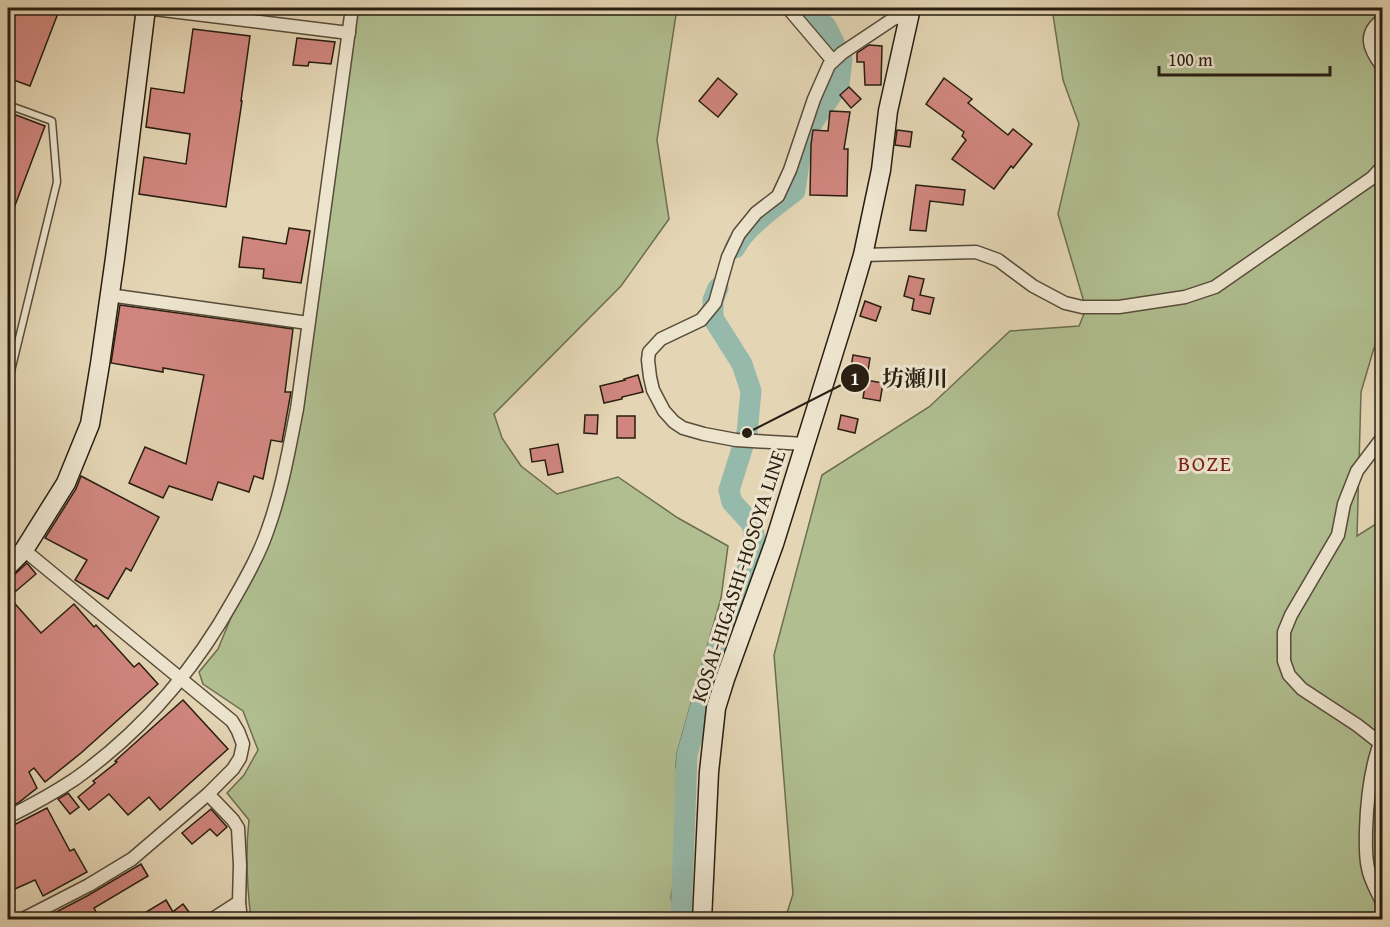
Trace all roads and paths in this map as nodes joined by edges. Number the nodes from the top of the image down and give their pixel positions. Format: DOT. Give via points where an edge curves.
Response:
graph roads {
  1 [pos="146,8"];
  2 [pos="352,8"];
  3 [pos="788,8"];
  4 [pos="910,11"];
  5 [pos="1383,20"];
  6 [pos="349,33"];
  7 [pos="833,61"];
  8 [pos="1383,66"];
  9 [pos="8,105"];
  10 [pos="1383,167"];
  11 [pos="863,255"];
  12 [pos="109,295"];
  13 [pos="308,323"];
  14 [pos="8,376"];
  15 [pos="1383,438"];
  16 [pos="806,444"];
  17 [pos="24,550"];
  18 [pos="8,566"];
  19 [pos="181,679"];
  20 [pos="1382,741"];
  21 [pos="208,794"];
  22 [pos="8,817"];
  23 [pos="239,902"];
  24 [pos="1383,902"];
  25 [pos="21,920"];
  26 [pos="212,920"];
  27 [pos="241,920"];
  28 [pos="702,920"];
  1 -- 6 [label="street"];
  1 -- 12 [label="main road"];
  2 -- 6 [label="street"];
  3 -- 7 [label="street"];
  4 -- 7 [label="street" via="859,40"];
  4 -- 11 [label="main road, KOSAI-HIGASHI-HOSOYA LINE"];
  5 -- 8 [label="street" via="1373,27 1369,37"];
  6 -- 13 [label="street"];
  7 -- 16 [label="street" via="814,99 778,196 756,213 739,234 715,303 701,320 655,344 648,360 653,390 664,411 683,428 736,440"];
  9 -- 14 [label="lane" via="52,121 57,182"];
  10 -- 11 [label="street" via="1215,287 1185,297 1119,308 1082,308 1065,303 998,260 976,252"];
  11 -- 16 [label="main road, KOSAI-HIGASHI-HOSOYA LINE"];
  12 -- 13 [label="street"];
  12 -- 17 [label="main road" via="90,424 66,483"];
  13 -- 19 [label="street" via="287,462 268,531 218,627"];
  15 -- 20 [label="street" via="1357,471 1344,504 1338,535 1284,632 1284,661 1289,675 1302,689"];
  16 -- 28 [label="main road, KOSAI-HIGASHI-HOSOYA LINE" via="716,708"];
  17 -- 18 [label="main road"];
  17 -- 19 [label="street"];
  19 -- 21 [label="street" via="232,722 243,744 237,764"];
  19 -- 22 [label="street" via="124,739 74,779"];
  20 -- 24 [label="street" via="1367,801 1366,848 1370,874"];
  21 -- 23 [label="street" via="238,828"];
  21 -- 25 [label="street" via="132,859"];
  23 -- 26 [label="street"];
  23 -- 27 [label="street"];
}
